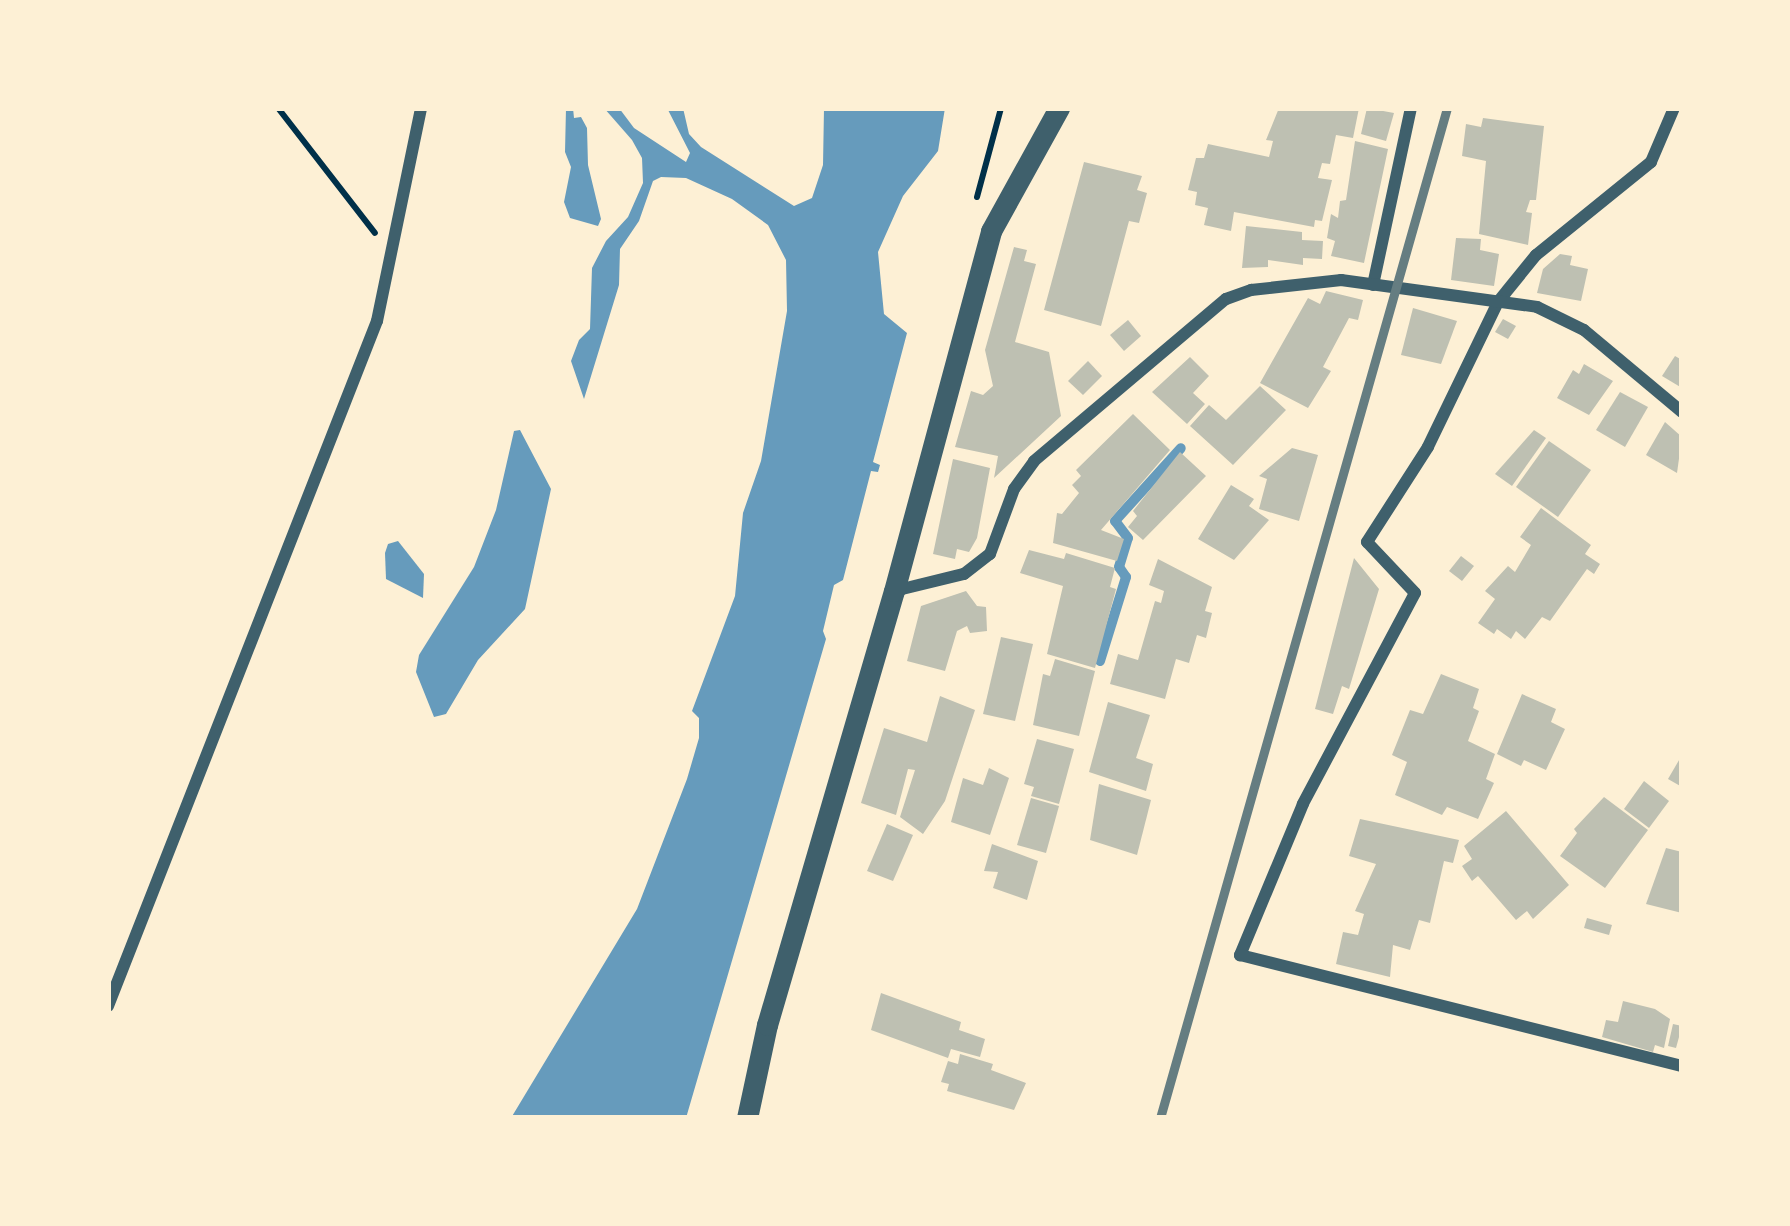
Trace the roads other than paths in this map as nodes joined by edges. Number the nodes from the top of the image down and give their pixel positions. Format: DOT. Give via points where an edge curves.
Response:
graph roads {
  1 [pos="421,108"];
  2 [pos="1059,108"];
  3 [pos="1411,108"];
  4 [pos="1674,108"];
  5 [pos="1373,285"];
  6 [pos="1498,302"];
  7 [pos="1682,412"];
  8 [pos="894,591"];
  9 [pos="108,1006"];
  10 [pos="1681,1063"];
  11 [pos="747,1118"];
  1 -- 9 [label="street" via="377,321"];
  2 -- 8 [label="street" via="991,231"];
  3 -- 5 [label="street"];
  4 -- 6 [label="street" via="1651,162 1536,255"];
  5 -- 6 [label="street"];
  5 -- 8 [label="street" via="1310,280 1226,299 1034,461 1014,489 990,554 964,574"];
  6 -- 7 [label="street" via="1537,307 1584,330"];
  6 -- 10 [label="street" via="1428,447 1367,542 1415,593 1303,804 1240,956"];
  8 -- 11 [label="street"];
}
